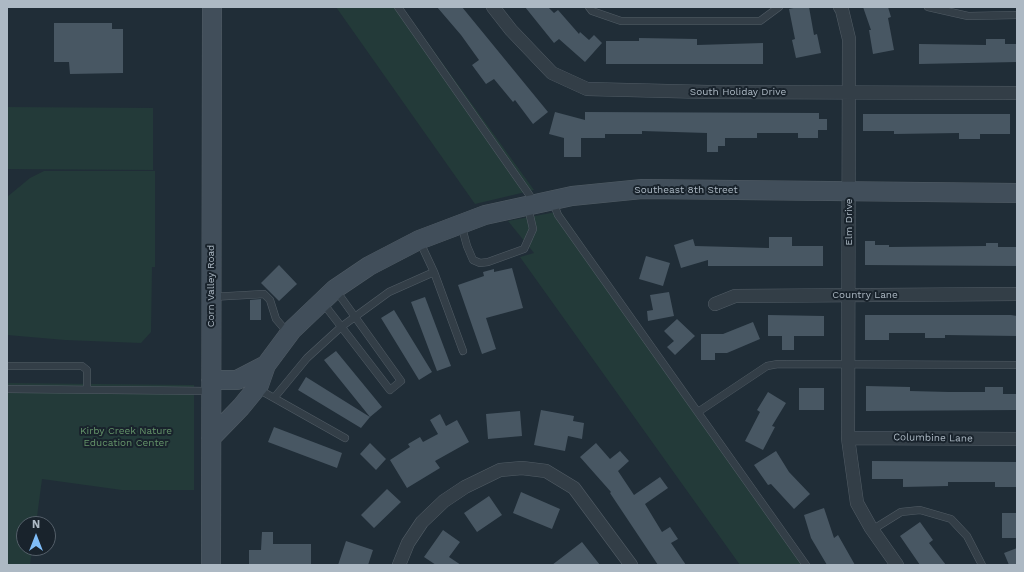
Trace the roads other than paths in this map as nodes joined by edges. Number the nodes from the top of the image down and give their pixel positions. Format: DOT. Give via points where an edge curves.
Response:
graph roads {
  1 [pos="212,7"];
  2 [pos="398,7"];
  3 [pos="493,7"];
  4 [pos="589,7"];
  5 [pos="779,7"];
  6 [pos="840,7"];
  7 [pos="928,7"];
  8 [pos="1017,15"];
  9 [pos="849,92"];
  10 [pos="1017,93"];
  11 [pos="849,193"];
  12 [pos="1017,193"];
  13 [pos="538,203"];
  14 [pos="461,224"];
  15 [pos="419,240"];
  16 [pos="434,272"];
  17 [pos="1017,294"];
  18 [pos="328,295"];
  19 [pos="848,295"];
  20 [pos="211,297"];
  21 [pos="715,304"];
  22 [pos="354,317"];
  23 [pos="341,327"];
  24 [pos="290,334"];
  25 [pos="463,351"];
  26 [pos="266,365"];
  27 [pos="848,365"];
  28 [pos="1017,365"];
  29 [pos="7,366"];
  30 [pos="211,385"];
  31 [pos="256,388"];
  32 [pos="7,389"];
  33 [pos="87,390"];
  34 [pos="274,398"];
  35 [pos="698,412"];
  36 [pos="211,438"];
  37 [pos="345,438"];
  38 [pos="848,438"];
  39 [pos="1017,439"];
  40 [pos="872,530"];
  41 [pos="211,565"];
  42 [pos="399,565"];
  43 [pos="631,565"];
  44 [pos="806,565"];
  45 [pos="897,565"];
  46 [pos="982,565"];
  1 -- 20 [label="street, Corn Valley Road"];
  2 -- 13 [label="lane"];
  3 -- 9 [label="street, South Holiday Drive" via="552,74 587,89"];
  4 -- 5 [label="lane" via="592,11 621,21 760,21"];
  6 -- 9 [label="street, Elm Drive" via="849,39"];
  7 -- 8 [label="lane" via="968,16"];
  9 -- 10 [label="street, South Holiday Drive"];
  9 -- 11 [label="street, Elm Drive"];
  11 -- 12 [label="street, Southeast 8th Street"];
  11 -- 13 [label="street, Southeast 8th Street" via="642,189 572,196"];
  11 -- 19 [label="street, Elm Drive"];
  13 -- 14 [label="street, Southeast 8th Street" via="485,215"];
  13 -- 14 [label="lane" via="524,249 488,262 480,263 473,260 466,246"];
  13 -- 35 [label="lane" via="558,215"];
  14 -- 15 [label="street, Southeast 8th Street"];
  15 -- 16 [label="lane"];
  15 -- 18 [label="street, Southeast 8th Street" via="369,266"];
  16 -- 22 [label="lane" via="389,292"];
  16 -- 25 [label="lane"];
  17 -- 19 [label="street, Country Lane"];
  18 -- 22 [label="lane"];
  18 -- 23 [label="lane"];
  18 -- 24 [label="street, Southeast 8th Street"];
  19 -- 21 [label="street, Country Lane" via="735,296"];
  19 -- 27 [label="street, Elm Drive"];
  20 -- 24 [label="lane" via="264,294 270,300 276,319"];
  20 -- 30 [label="street, Corn Valley Road"];
  22 -- 23 [label="lane"];
  22 -- 23 [label="lane" via="401,381 390,390"];
  23 -- 34 [label="lane" via="307,358"];
  24 -- 26 [label="street, Southeast 8th Street"];
  26 -- 30 [label="street, Southeast 8th Street" via="237,380"];
  26 -- 31 [label="street, Southeast 8th Street"];
  27 -- 28 [label="lane"];
  27 -- 35 [label="lane" via="767,366"];
  27 -- 38 [label="street, Elm Drive"];
  29 -- 33 [label="lane" via="82,366 87,370"];
  30 -- 33 [label="lane"];
  30 -- 36 [label="street, Corn Valley Road"];
  31 -- 34 [label="lane"];
  31 -- 36 [label="street, Southeast 8th Street"];
  32 -- 33 [label="lane"];
  34 -- 37 [label="lane"];
  35 -- 44 [label="lane"];
  36 -- 41 [label="street, Corn Valley Road"];
  38 -- 39 [label="street, Columbine Lane"];
  38 -- 40 [label="street, Elm Drive" via="857,503"];
  40 -- 45 [label="street, Elm Drive"];
  40 -- 46 [label="lane" via="901,512 920,510 951,519 967,536"];
  42 -- 43 [label="street" via="408,543 422,522 444,501 465,487 500,470 522,468 546,471 574,488"];
}
